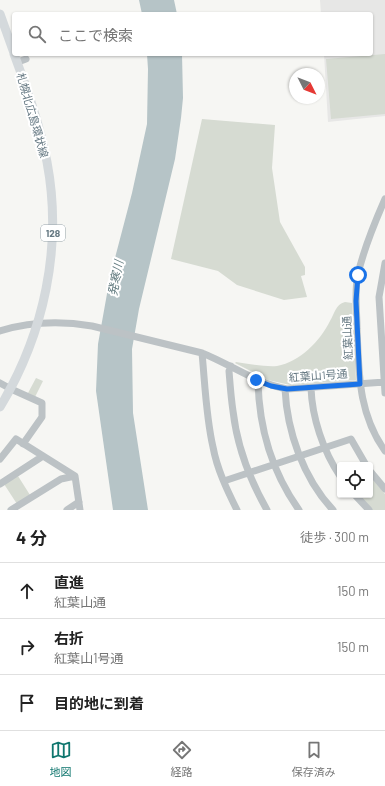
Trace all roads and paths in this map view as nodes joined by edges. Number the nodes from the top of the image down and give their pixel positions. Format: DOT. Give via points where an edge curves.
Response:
graph roads {
  1 [pos="0,14"];
  2 [pos="12,43"];
  3 [pos="18,57"];
  4 [pos="385,200"];
  5 [pos="385,263"];
  6 [pos="38,324"];
  7 [pos="0,331"];
  8 [pos="202,353"];
  9 [pos="231,366"];
  10 [pos="258,381"];
  11 [pos="384,382"];
  12 [pos="0,383"];
  13 [pos="360,384"];
  14 [pos="311,388"];
  15 [pos="11,389"];
  16 [pos="285,389"];
  17 [pos="385,393"];
  18 [pos="0,407"];
  19 [pos="23,444"];
  20 [pos="326,448"];
  21 [pos="385,451"];
  22 [pos="300,455"];
  23 [pos="43,456"];
  24 [pos="0,458"];
  25 [pos="364,462"];
  26 [pos="274,464"];
  27 [pos="337,470"];
  28 [pos="249,473"];
  29 [pos="373,475"];
  30 [pos="75,476"];
  31 [pos="224,481"];
  32 [pos="0,484"];
  33 [pos="385,489"];
  34 [pos="358,498"];
  35 [pos="79,502"];
  36 [pos="11,510"];
  37 [pos="67,510"];
  38 [pos="80,510"];
  39 [pos="237,510"];
  40 [pos="267,510"];
  41 [pos="299,510"];
  42 [pos="333,510"];
  43 [pos="369,510"];
  1 -- 2 [label="main road, 札幌北広島環状線 / 128"];
  3 -- 6 [label="main road, 札幌北広島環状線 / 128" via="40,129 52,195 51,256"];
  4 -- 13 [label="street, 紅葉山通" via="366,243 358,275 356,301"];
  5 -- 11 [label="street" via="379,297"];
  6 -- 7 [label="street, 紅葉山1号通" via="18,325"];
  6 -- 8 [label="street, 紅葉山1号通" via="68,323 92,326"];
  6 -- 15 [label="main road, 札幌北広島環状線 / 128"];
  8 -- 9 [label="street, 紅葉山1号通"];
  8 -- 31 [label="street" via="213,447"];
  9 -- 10 [label="street, 紅葉山1号通"];
  9 -- 28 [label="street" via="229,371 233,412"];
  10 -- 16 [label="street, 紅葉山1号通"];
  10 -- 26 [label="street" via="262,422"];
  11 -- 13 [label="street, 紅葉山1号通"];
  11 -- 17 [label="street"];
  12 -- 15 [label="street"];
  13 -- 14 [label="street, 紅葉山1号通"];
  13 -- 21 [label="street, 紅葉山通" via="367,417"];
  14 -- 16 [label="street, 紅葉山1号通"];
  14 -- 20 [label="street" via="314,413"];
  15 -- 18 [label="main road, 札幌北広島環状線 / 128"];
  15 -- 19 [label="street" via="42,403 42,418"];
  16 -- 22 [label="street" via="289,420"];
  19 -- 23 [label="street"];
  19 -- 24 [label="street" via="16,439"];
  20 -- 22 [label="street"];
  20 -- 25 [label="street" via="351,439"];
  20 -- 27 [label="street"];
  22 -- 26 [label="street"];
  22 -- 42 [label="street" via="316,488"];
  23 -- 30 [label="street"];
  23 -- 32 [label="street"];
  26 -- 28 [label="street"];
  26 -- 41 [label="street" via="284,487"];
  28 -- 31 [label="street"];
  28 -- 40 [label="street"];
  29 -- 33 [label="street"];
  30 -- 35 [label="street"];
  30 -- 36 [label="street" via="61,479"];
  31 -- 39 [label="street"];
  34 -- 43 [label="street"];
  35 -- 37 [label="street"];
  35 -- 38 [label="street"];
}
